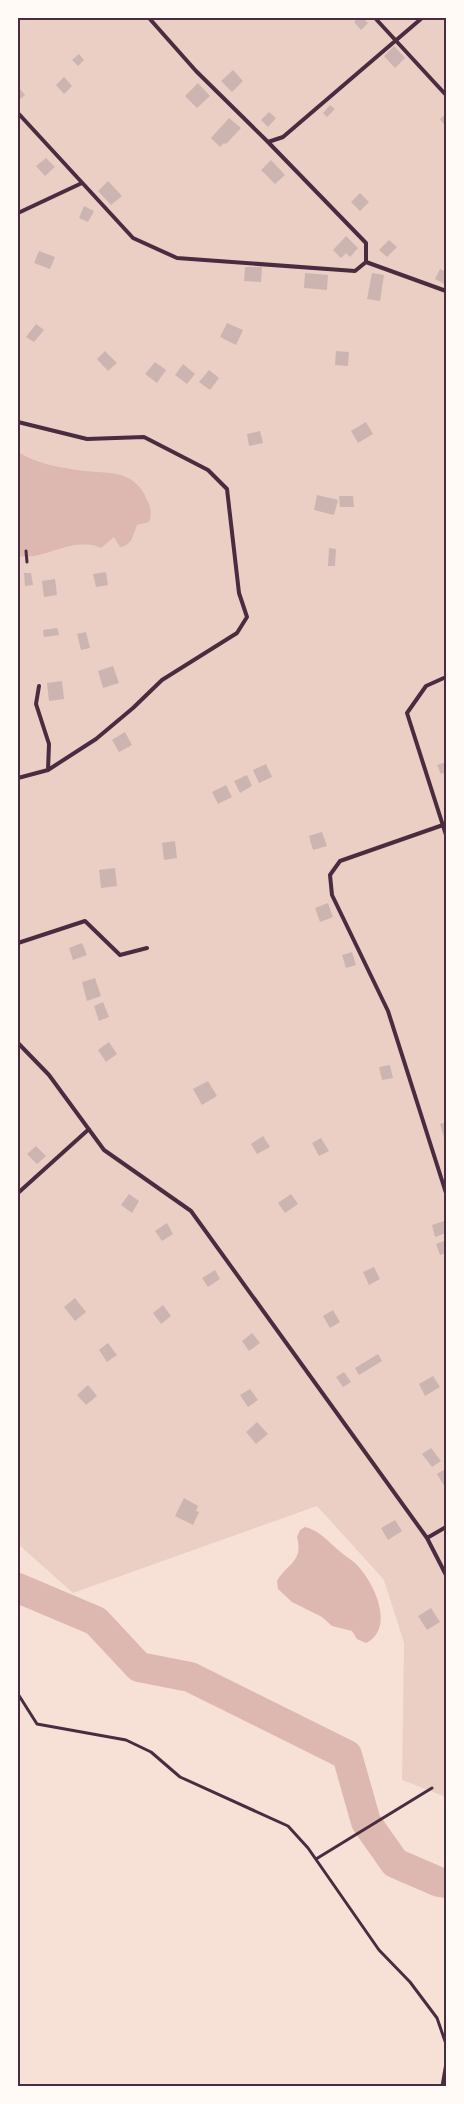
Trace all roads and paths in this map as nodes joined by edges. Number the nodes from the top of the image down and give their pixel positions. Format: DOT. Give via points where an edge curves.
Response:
graph roads {
  1 [pos="149,18"];
  2 [pos="375,18"];
  3 [pos="422,18"];
  4 [pos="395,40"];
  5 [pos="446,95"];
  6 [pos="18,113"];
  7 [pos="268,142"];
  8 [pos="82,183"];
  9 [pos="18,213"];
  10 [pos="366,262"];
  11 [pos="446,291"];
  12 [pos="18,422"];
  13 [pos="26,551"];
  14 [pos="27,562"];
  15 [pos="446,677"];
  16 [pos="39,686"];
  17 [pos="48,770"];
  18 [pos="18,778"];
  19 [pos="443,825"];
  20 [pos="446,835"];
  21 [pos="18,943"];
  22 [pos="147,948"];
  23 [pos="18,1043"];
  24 [pos="89,1129"];
  25 [pos="18,1193"];
  26 [pos="446,1193"];
  27 [pos="446,1527"];
  28 [pos="427,1538"];
  29 [pos="446,1576"];
  30 [pos="18,1694"];
  31 [pos="432,1788"];
  32 [pos="316,1859"];
  33 [pos="446,2044"];
  34 [pos="446,2063"];
  35 [pos="442,2086"];
  1 -- 7 [label="lane" via="196,71"];
  2 -- 4 [label="lane"];
  3 -- 4 [label="lane"];
  4 -- 5 [label="lane"];
  4 -- 7 [label="lane" via="283,136"];
  6 -- 8 [label="lane"];
  7 -- 10 [label="lane" via="366,243"];
  8 -- 9 [label="lane"];
  8 -- 10 [label="lane" via="133,238 177,258 355,271"];
  10 -- 11 [label="lane"];
  12 -- 17 [label="lane" via="87,439 144,437 208,470 226,489 239,593 247,617 237,634 162,680 96,739"];
  13 -- 14 [label="path"];
  15 -- 19 [label="lane" via="426,686 407,713"];
  16 -- 17 [label="lane" via="36,704 49,744"];
  17 -- 18 [label="lane"];
  19 -- 20 [label="lane"];
  19 -- 26 [label="lane" via="340,861 330,875 332,896 388,1011"];
  21 -- 22 [label="lane" via="85,921 120,956"];
  23 -- 24 [label="lane" via="49,1075"];
  24 -- 25 [label="lane"];
  24 -- 28 [label="lane" via="104,1150 191,1211"];
  27 -- 28 [label="lane"];
  28 -- 29 [label="lane"];
  30 -- 32 [label="path" via="36,1724 126,1740 151,1752 180,1777 288,1826"];
  31 -- 32 [label="path"];
  32 -- 33 [label="path" via="378,1950 410,1982 437,2018"];
  34 -- 35 [label="path"];
}
